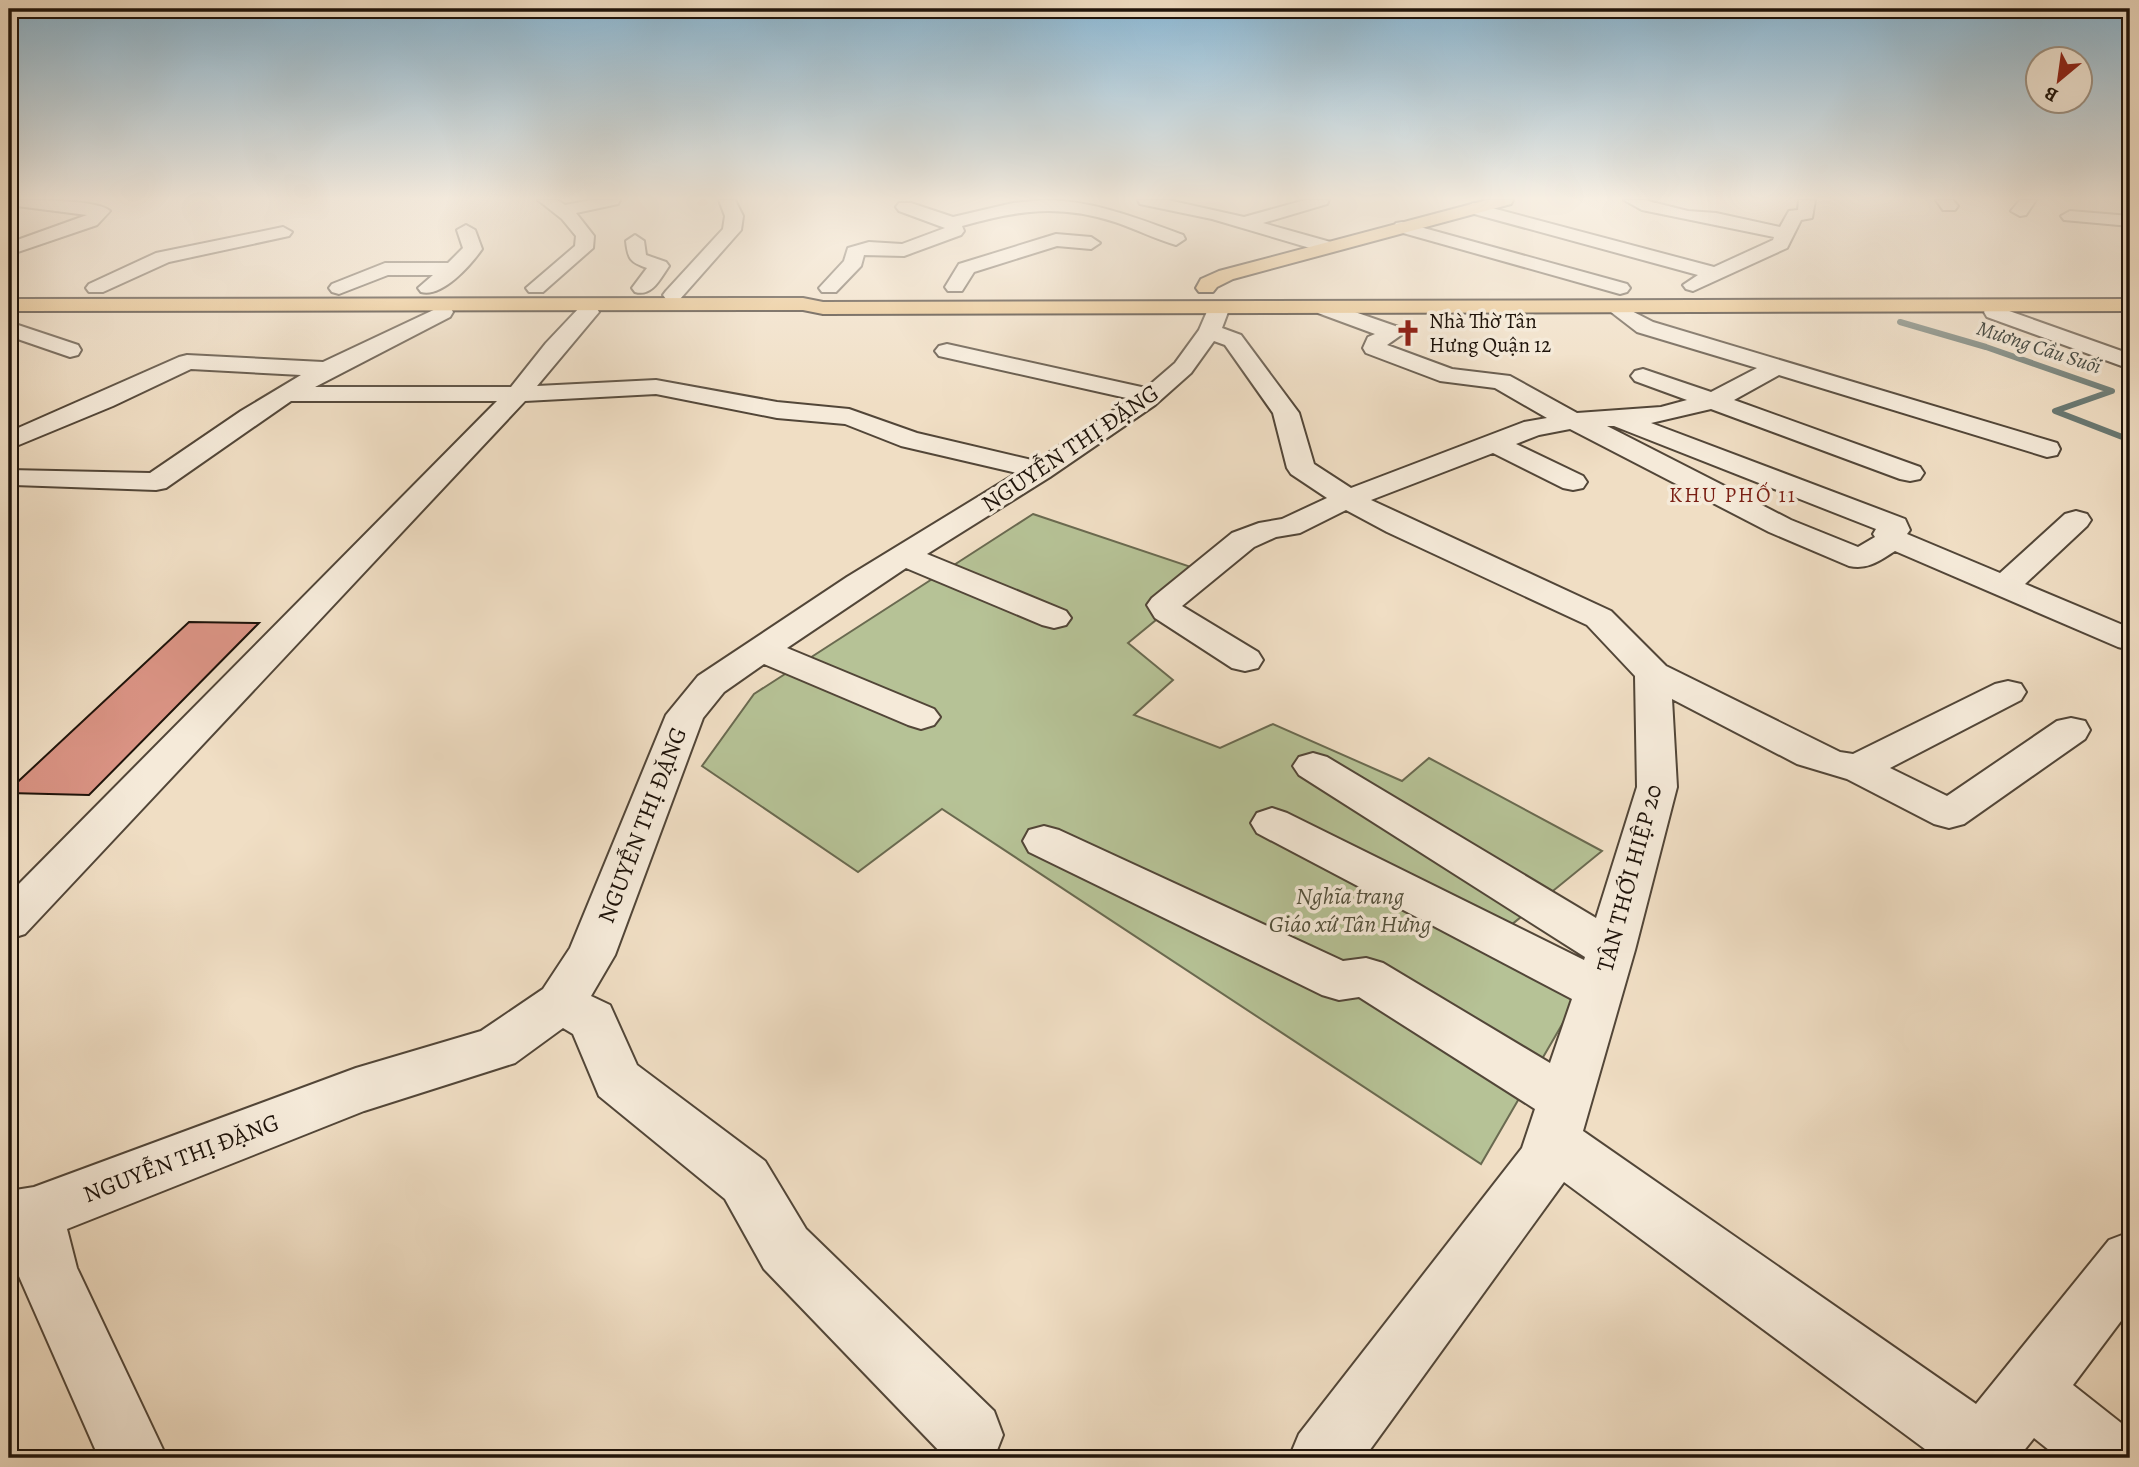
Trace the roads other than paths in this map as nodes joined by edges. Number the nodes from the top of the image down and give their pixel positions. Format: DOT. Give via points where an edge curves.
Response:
graph roads {
  1 [pos="138,268"];
  2 [pos="559,268"];
  3 [pos="657,268"];
  4 [pos="697,268"];
  5 [pos="848,268"];
  6 [pos="966,268"];
  7 [pos="1251,268"];
  8 [pos="1526,268"];
  9 [pos="1696,268"];
  10 [pos="1728,268"];
  11 [pos="453,269"];
  12 [pos="1716,274"];
  13 [pos="9,288"];
  14 [pos="96,288"];
  15 [pos="339,288"];
  16 [pos="428,288"];
  17 [pos="536,288"];
  18 [pos="642,288"];
  19 [pos="829,288"];
  20 [pos="854,288"];
  21 [pos="930,288"];
  22 [pos="955,288"];
  23 [pos="983,288"];
  24 [pos="1066,288"];
  25 [pos="1461,288"];
  26 [pos="1542,288"];
  27 [pos="1688,288"];
  28 [pos="676,291"];
  29 [pos="9,294"];
  30 [pos="1621,300"];
  31 [pos="2128,303"];
  32 [pos="9,305"];
  33 [pos="1211,306"];
  34 [pos="54,309"];
  35 [pos="1329,310"];
  36 [pos="9,312"];
  37 [pos="442,312"];
  38 [pos="588,312"];
  39 [pos="1995,312"];
  40 [pos="9,323"];
  41 [pos="9,329"];
  42 [pos="70,350"];
  43 [pos="947,351"];
  44 [pos="2130,362"];
  45 [pos="386,367"];
  46 [pos="1777,367"];
  47 [pos="330,368"];
  48 [pos="1643,376"];
  49 [pos="286,394"];
  50 [pos="518,394"];
  51 [pos="1150,396"];
  52 [pos="1714,401"];
  53 [pos="1615,419"];
  54 [pos="1572,421"];
  55 [pos="9,441"];
  56 [pos="1494,443"];
  57 [pos="2047,449"];
  58 [pos="1040,471"];
  59 [pos="1910,472"];
  60 [pos="14,477"];
  61 [pos="1573,482"];
  62 [pos="1348,499"];
  63 [pos="2076,520"];
  64 [pos="1887,530"];
  65 [pos="904,556"];
  66 [pos="2005,585"];
  67 [pos="1054,618"];
  68 [pos="2130,640"];
  69 [pos="761,650"];
  70 [pos="1245,660"];
  71 [pos="1653,674"];
  72 [pos="2008,691"];
  73 [pos="920,717"];
  74 [pos="2071,730"];
  75 [pos="1313,766"];
  76 [pos="1858,768"];
  77 [pos="1272,823"];
  78 [pos="1044,841"];
  79 [pos="9,922"];
  80 [pos="1605,970"];
  81 [pos="560,1003"];
  82 [pos="1559,1120"];
  83 [pos="22,1217"];
  84 [pos="2130,1262"];
  85 [pos="2029,1392"];
  86 [pos="970,1435"];
  87 [pos="1985,1451"];
  88 [pos="133,1458"];
  89 [pos="1323,1458"];
  90 [pos="2112,1458"];
  1 -- 14 [label="street"];
  2 -- 17 [label="street"];
  3 -- 18 [label="street"];
  4 -- 28 [label="street"];
  5 -- 19 [label="street"];
  6 -- 22 [label="street"];
  7 -- 33 [label="main road" via="1214,279"];
  8 -- 30 [label="street"];
  9 -- 12 [label="street"];
  10 -- 12 [label="street"];
  11 -- 15 [label="street" via="385,269"];
  11 -- 16 [label="street"];
  12 -- 27 [label="street"];
  13 -- 14 [label="main road"];
  14 -- 15 [label="main road"];
  15 -- 16 [label="main road"];
  16 -- 17 [label="main road"];
  17 -- 18 [label="main road"];
  18 -- 28 [label="main road"];
  19 -- 20 [label="main road"];
  19 -- 28 [label="main road"];
  21 -- 22 [label="main road"];
  22 -- 23 [label="main road"];
  24 -- 33 [label="main road"];
  25 -- 33 [label="main road"];
  26 -- 30 [label="main road"];
  27 -- 30 [label="main road"];
  27 -- 31 [label="main road"];
  28 -- 29 [label="main road"];
  28 -- 33 [label="main road" via="833,291"];
  30 -- 35 [label="main road"];
  30 -- 39 [label="main road"];
  30 -- 46 [label="street" via="1645,327"];
  31 -- 33 [label="main road" via="1618,290"];
  31 -- 35 [label="main road"];
  31 -- 39 [label="main road"];
  32 -- 34 [label="main road"];
  33 -- 34 [label="main road"];
  33 -- 35 [label="main road"];
  33 -- 38 [label="main road"];
  33 -- 51 [label="street, NGUYỄN THỊ ĐẶNG" via="1183,368"];
  33 -- 62 [label="street" via="1286,413 1301,468"];
  34 -- 36 [label="main road"];
  34 -- 37 [label="main road"];
  34 -- 40 [label="street"];
  35 -- 54 [label="street" via="1393,333 1374,348 1448,376 1502,381"];
  37 -- 38 [label="main road"];
  37 -- 47 [label="street"];
  38 -- 50 [label="street"];
  39 -- 44 [label="street"];
  41 -- 42 [label="street"];
  43 -- 51 [label="street"];
  45 -- 47 [label="street"];
  46 -- 52 [label="street"];
  46 -- 57 [label="street"];
  47 -- 49 [label="street"];
  47 -- 55 [label="street" via="187,362"];
  48 -- 52 [label="street"];
  49 -- 50 [label="street"];
  49 -- 60 [label="street" via="156,482"];
  50 -- 58 [label="street" via="656,387 777,410 849,417 910,440"];
  50 -- 79 [label="street"];
  51 -- 58 [label="street, NGUYỄN THỊ ĐẶNG"];
  52 -- 53 [label="street" via="1662,415"];
  52 -- 59 [label="street"];
  53 -- 54 [label="street"];
  53 -- 64 [label="street"];
  54 -- 56 [label="street" via="1533,428"];
  54 -- 64 [label="street" via="1780,526 1860,559"];
  56 -- 61 [label="street"];
  56 -- 62 [label="street"];
  58 -- 65 [label="street, NGUYỄN THỊ ĐẶNG"];
  62 -- 70 [label="street" via="1289,527 1243,540 1164,606"];
  62 -- 71 [label="street" via="1600,618"];
  63 -- 66 [label="street"];
  64 -- 66 [label="street"];
  65 -- 67 [label="street"];
  65 -- 69 [label="street, NGUYỄN THỊ ĐẶNG"];
  66 -- 68 [label="street"];
  69 -- 73 [label="street"];
  69 -- 81 [label="street, NGUYỄN THỊ ĐẶNG" via="711,684 685,715 591,955"];
  71 -- 76 [label="street" via="1811,755"];
  71 -- 80 [label="street, TÂN THỚI HIỆP 20" via="1657,787"];
  72 -- 76 [label="street"];
  74 -- 76 [label="street" via="1948,814"];
  75 -- 80 [label="street"];
  77 -- 80 [label="street"];
  78 -- 82 [label="street" via="1339,981 1366,977"];
  80 -- 82 [label="street, TÂN THỚI HIỆP 20"];
  81 -- 83 [label="street, NGUYỄN THỊ ĐẶNG" via="497,1048 356,1091"];
  81 -- 86 [label="street" via="592,1020 618,1080 744,1180 785,1249"];
  82 -- 87 [label="street"];
  82 -- 89 [label="street, TÂN THỚI HIỆP 20" via="1546,1161"];
  83 -- 88 [label="street"];
  84 -- 85 [label="street"];
  85 -- 87 [label="street"];
  85 -- 90 [label="street"];
}
